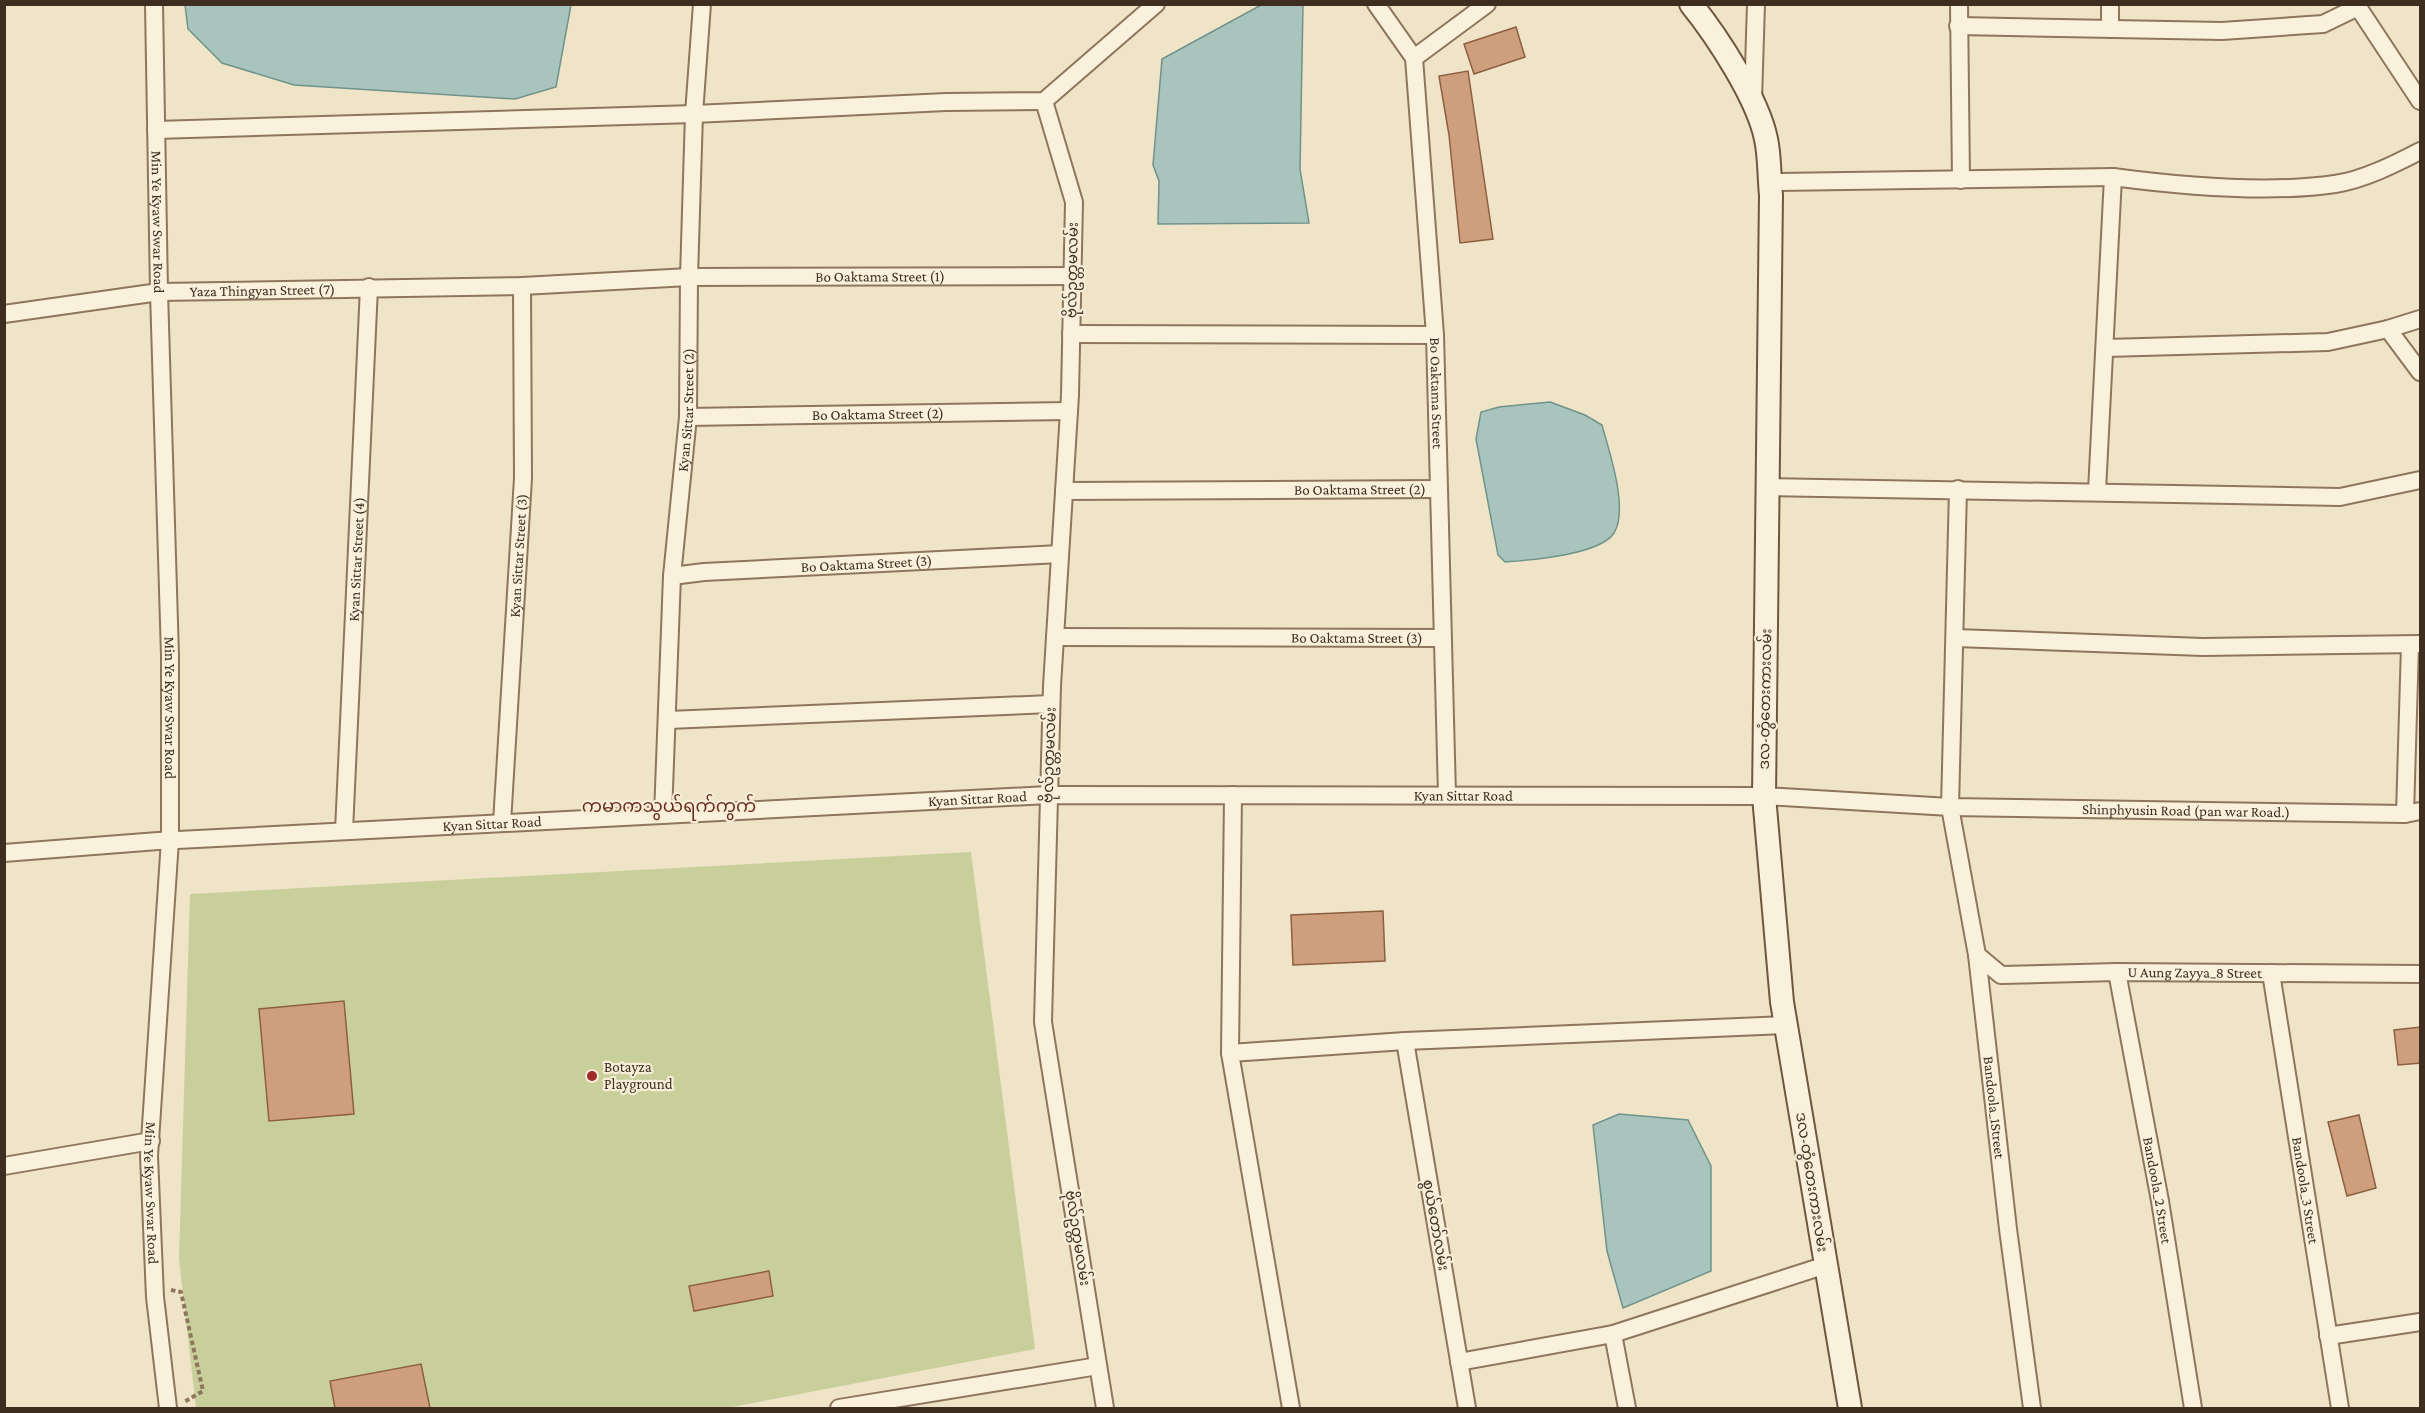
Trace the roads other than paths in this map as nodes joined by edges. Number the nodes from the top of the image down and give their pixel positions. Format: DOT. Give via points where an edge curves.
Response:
graph roads {
  1 [pos="154,4"];
  2 [pos="702,4"];
  3 [pos="1156,4"];
  4 [pos="1376,4"];
  5 [pos="1487,4"];
  6 [pos="1691,4"];
  7 [pos="1756,4"];
  8 [pos="1959,4"];
  9 [pos="2110,4"];
  10 [pos="2360,6"];
  11 [pos="1958,26"];
  12 [pos="2110,29"];
  13 [pos="1414,58"];
  14 [pos="1044,101"];
  15 [pos="1753,101"];
  16 [pos="2421,101"];
  17 [pos="694,114"];
  18 [pos="156,130"];
  19 [pos="2421,151"];
  20 [pos="2113,177"];
  21 [pos="1961,180"];
  22 [pos="1770,182"];
  23 [pos="1072,276"];
  24 [pos="689,277"];
  25 [pos="522,286"];
  26 [pos="369,287"];
  27 [pos="159,292"];
  28 [pos="4,314"];
  29 [pos="2421,319"];
  30 [pos="2388,329"];
  31 [pos="1071,334"];
  32 [pos="1435,335"];
  33 [pos="2106,348"];
  34 [pos="2421,372"];
  35 [pos="1069,411"];
  36 [pos="688,417"];
  37 [pos="2421,480"];
  38 [pos="1768,487"];
  39 [pos="1438,489"];
  40 [pos="1958,489"];
  41 [pos="1064,490"];
  42 [pos="2097,491"];
  43 [pos="1060,554"];
  44 [pos="672,576"];
  45 [pos="1055,637"];
  46 [pos="1442,638"];
  47 [pos="1954,638"];
  48 [pos="2415,645"];
  49 [pos="1051,704"];
  50 [pos="668,720"];
  51 [pos="1048,795"];
  52 [pos="1233,795"];
  53 [pos="1447,795"];
  54 [pos="1764,796"];
  55 [pos="1950,807"];
  56 [pos="2413,812"];
  57 [pos="663,815"];
  58 [pos="502,823"];
  59 [pos="344,831"];
  60 [pos="170,840"];
  61 [pos="4,853"];
  62 [pos="1977,955"];
  63 [pos="2117,972"];
  64 [pos="2271,973"];
  65 [pos="2421,974"];
  66 [pos="1786,1025"];
  67 [pos="1405,1041"];
  68 [pos="1230,1053"];
  69 [pos="151,1141"];
  70 [pos="4,1166"];
  71 [pos="1826,1265"];
  72 [pos="2421,1322"];
  73 [pos="1613,1334"];
  74 [pos="2328,1336"];
  75 [pos="1459,1362"];
  76 [pos="1098,1365"];
  77 [pos="176,1406"];
  78 [pos="839,1408"];
  79 [pos="1105,1408"];
  80 [pos="1291,1408"];
  81 [pos="1467,1408"];
  82 [pos="1627,1408"];
  83 [pos="1850,1408"];
  84 [pos="2032,1408"];
  85 [pos="2193,1408"];
  86 [pos="2340,1408"];
  1 -- 18 [label="street, Min Ye Kyaw Swar Road"];
  2 -- 17 [label="street, Kyan Sittar Street (2)"];
  3 -- 14 [label="street"];
  4 -- 13 [label="street"];
  5 -- 13 [label="street"];
  6 -- 15 [label="main road, ဒလ-တွံတေးကားလမ်း"];
  7 -- 15 [label="street"];
  8 -- 11 [label="street"];
  9 -- 12 [label="street"];
  10 -- 12 [label="street" via="2323,24 2222,30"];
  10 -- 16 [label="street"];
  11 -- 12 [label="street"];
  11 -- 21 [label="street"];
  13 -- 32 [label="street, Bo Oaktama Street"];
  14 -- 17 [label="street"];
  14 -- 23 [label="street, ဗိုလ်ဥတ္တမလမ်း" via="1074,202"];
  15 -- 22 [label="main road, ဒလ-တွံတေးကားလမ်း" via="1766,138"];
  17 -- 18 [label="street"];
  17 -- 24 [label="street, Kyan Sittar Street (2)"];
  18 -- 27 [label="street, Min Ye Kyaw Swar Road"];
  19 -- 20 [label="street" via="2336,184 2171,185"];
  20 -- 21 [label="street"];
  20 -- 33 [label="street"];
  21 -- 22 [label="street"];
  22 -- 38 [label="main road, ဒလ-တွံတေးကားလမ်း"];
  23 -- 24 [label="street, Bo Oaktama Street (1)"];
  23 -- 31 [label="street, ဗိုလ်ဥတ္တမလမ်း"];
  24 -- 25 [label="street, Bo Oaktama Street (1)"];
  24 -- 36 [label="street, Kyan Sittar Street (2)"];
  25 -- 26 [label="street, Yaza Thingyan Street (7)"];
  25 -- 58 [label="street, Kyan Sittar Street (3)" via="523,478"];
  26 -- 27 [label="street, Yaza Thingyan Street (7)"];
  26 -- 59 [label="street, Kyan Sittar Street (4)"];
  27 -- 28 [label="street, Yaza Thingyan Street (7)"];
  27 -- 60 [label="street, Min Ye Kyaw Swar Road" via="170,656"];
  29 -- 30 [label="street"];
  30 -- 33 [label="street" via="2328,342"];
  30 -- 34 [label="street"];
  31 -- 32 [label="street"];
  31 -- 35 [label="street, ဗိုလ်ဥတ္တမလမ်း"];
  32 -- 39 [label="street, Bo Oaktama Street"];
  33 -- 42 [label="street"];
  35 -- 36 [label="street, Bo Oaktama Street (2)"];
  35 -- 41 [label="street, ဗိုလ်ဥတ္တမလမ်း"];
  36 -- 44 [label="street, Kyan Sittar Street (2)"];
  37 -- 42 [label="street" via="2340,497"];
  38 -- 40 [label="street"];
  38 -- 54 [label="main road, ဒလ-တွံတေးကားလမ်း"];
  39 -- 41 [label="street, Bo Oaktama Street (2)"];
  39 -- 46 [label="street, Bo Oaktama Street"];
  40 -- 42 [label="street"];
  40 -- 47 [label="street, Bandoola_1Street"];
  41 -- 43 [label="street, ဗိုလ်ဥတ္တမလမ်း"];
  43 -- 44 [label="street, Bo Oaktama Street (3)"];
  43 -- 45 [label="street, ဗိုလ်ဥတ္တမလမ်း"];
  44 -- 50 [label="street, Kyan Sittar Street (2)"];
  45 -- 46 [label="street, Bo Oaktama Street (3)"];
  45 -- 49 [label="street, ဗိုလ်ဥတ္တမလမ်း"];
  46 -- 53 [label="street, Bo Oaktama Street"];
  47 -- 48 [label="street" via="2203,647"];
  47 -- 55 [label="street, Bandoola_1Street"];
  48 -- 56 [label="street"];
  49 -- 50 [label="street"];
  49 -- 51 [label="street, ဗိုလ်ဥတ္တမလမ်း"];
  50 -- 57 [label="street, Kyan Sittar Street (2)"];
  51 -- 52 [label="street, Kyan Sittar Road"];
  51 -- 57 [label="street, Kyan Sittar Road"];
  51 -- 76 [label="street, ဗိုလ်ဥတ္တမလမ်း" via="1043,1022"];
  52 -- 53 [label="street, Kyan Sittar Road"];
  52 -- 68 [label="street"];
  53 -- 54 [label="street, Kyan Sittar Road"];
  54 -- 55 [label="street, Kyan Sittar Road"];
  54 -- 66 [label="main road, ဒလ-တွံတေးကားလမ်း"];
  55 -- 56 [label="street, Shinphyusin Road (pan war Road.)"];
  55 -- 62 [label="street, Bandoola_1Street"];
  57 -- 58 [label="street, Kyan Sittar Road"];
  58 -- 59 [label="street, Kyan Sittar Road"];
  59 -- 60 [label="street, Kyan Sittar Road"];
  60 -- 61 [label="street, Kyan Sittar Road"];
  60 -- 69 [label="street, Min Ye Kyaw Swar Road"];
  62 -- 63 [label="street, U Aung Zayya_8 Street" via="2001,975"];
  62 -- 84 [label="street, Bandoola_1Street"];
  63 -- 64 [label="street, U Aung Zayya_8 Street"];
  63 -- 85 [label="street, Bandoola_2 Street" via="2160,1201"];
  64 -- 65 [label="street, U Aung Zayya_8 Street"];
  64 -- 74 [label="street, Bandoola_3 Street"];
  66 -- 67 [label="street"];
  66 -- 71 [label="main road, ဒလ-တွံတေးကားလမ်း"];
  67 -- 68 [label="street"];
  67 -- 75 [label="street, စွယ်တော်လမ်း"];
  68 -- 80 [label="street"];
  69 -- 70 [label="street"];
  69 -- 77 [label="street, Min Ye Kyaw Swar Road" via="154,1287"];
  71 -- 73 [label="street"];
  71 -- 83 [label="main road, ဒလ-တွံတေးကားလမ်း"];
  72 -- 74 [label="street"];
  73 -- 75 [label="street"];
  73 -- 82 [label="street"];
  74 -- 86 [label="street, Bandoola_3 Street"];
  75 -- 81 [label="street, စွယ်တော်လမ်း"];
  76 -- 78 [label="street"];
  76 -- 79 [label="street, ဗိုလ်ဥတ္တမလမ်း"];
}
